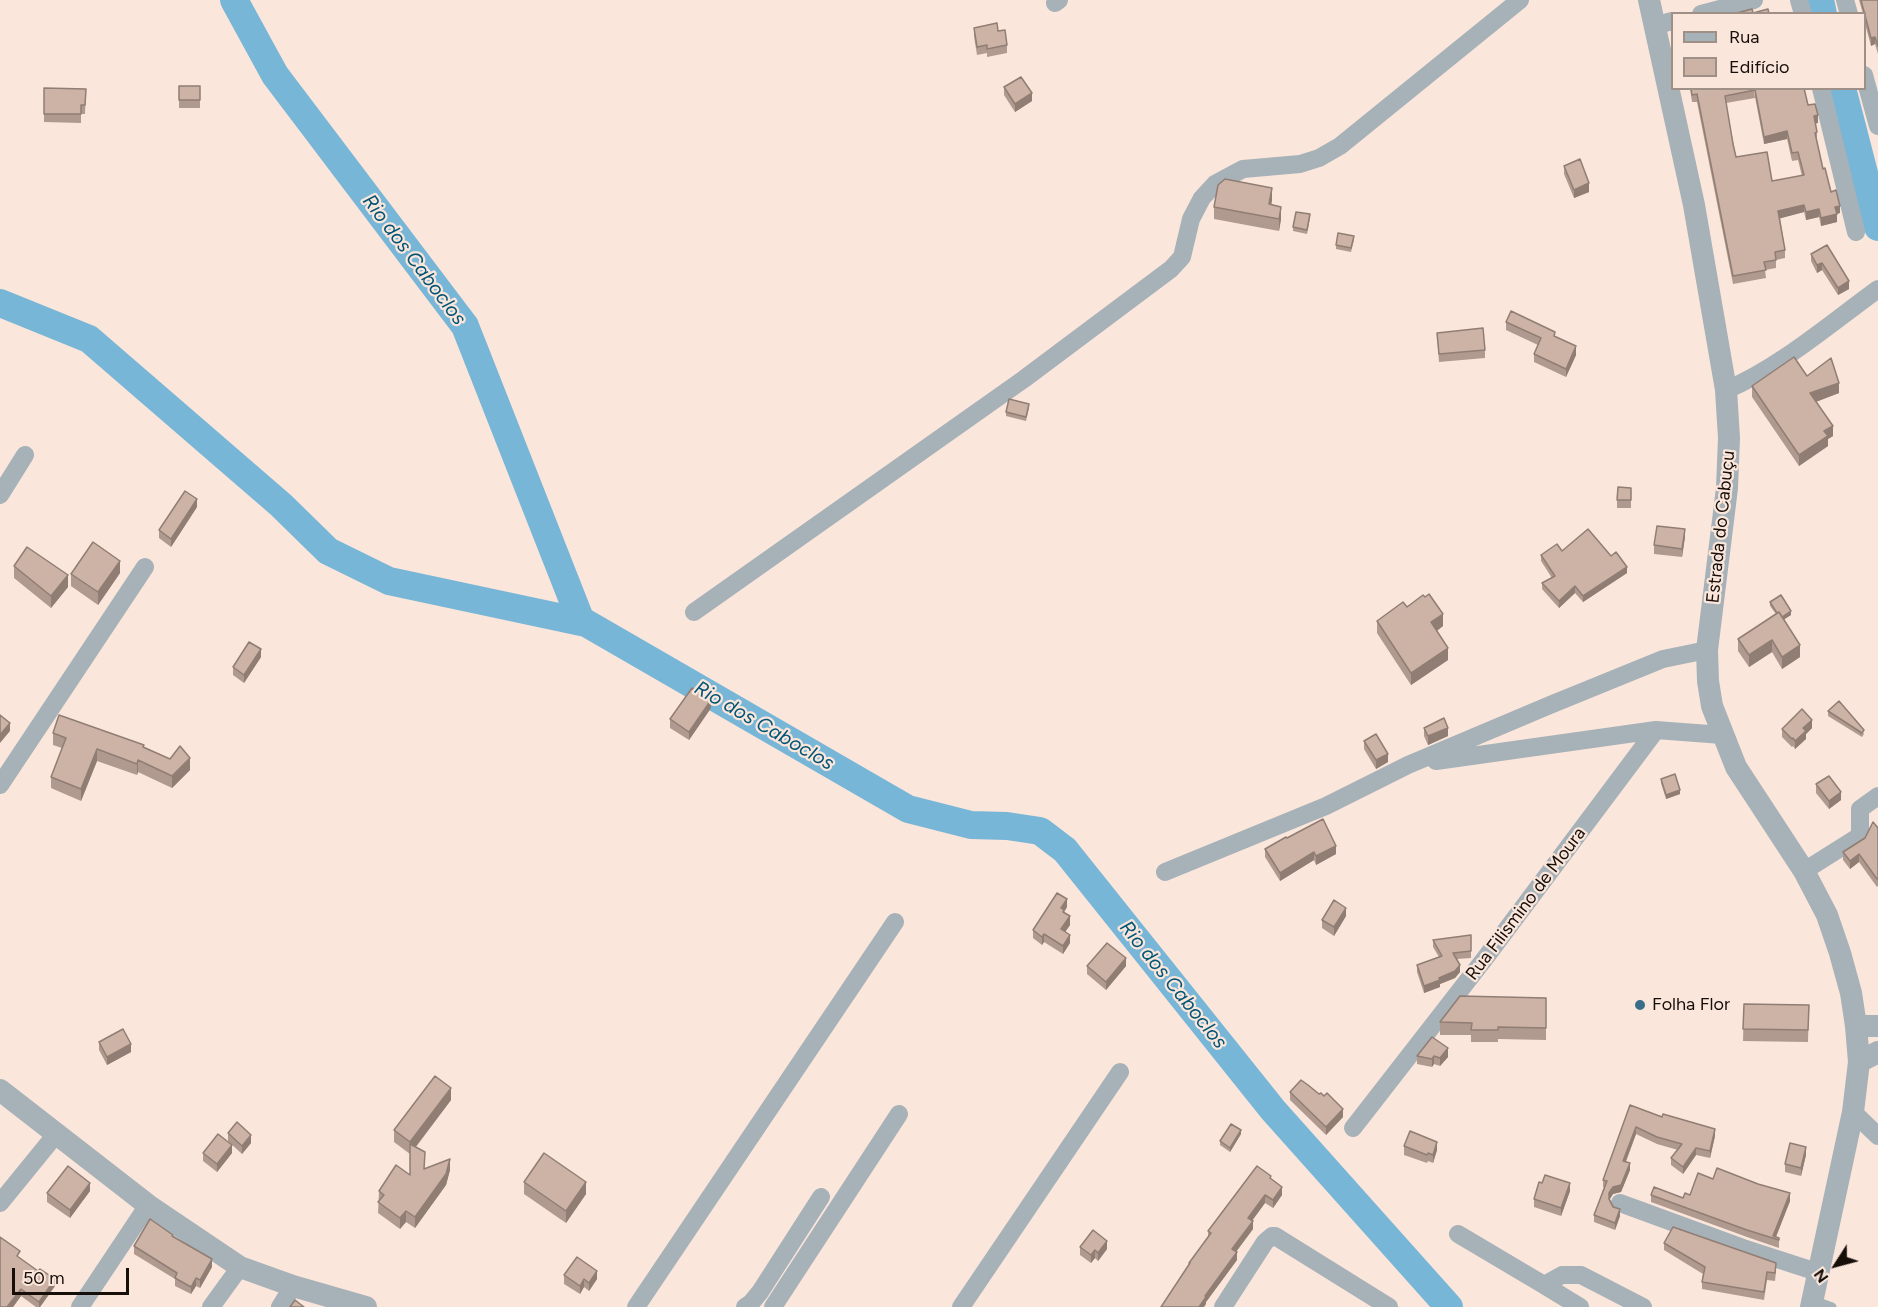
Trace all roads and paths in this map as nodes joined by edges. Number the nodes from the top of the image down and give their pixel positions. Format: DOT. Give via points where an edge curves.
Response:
graph roads {
  1 [pos="1520,0"];
  2 [pos="1649,0"];
  3 [pos="1754,0"];
  4 [pos="1709,12"];
  5 [pos="1663,23"];
  6 [pos="1671,70"];
  7 [pos="1866,80"];
  8 [pos="1674,90"];
  9 [pos="1821,90"];
  10 [pos="1875,101"];
  11 [pos="1878,126"];
  12 [pos="1856,232"];
  13 [pos="1878,289"];
  14 [pos="1726,390"];
  15 [pos="26,455"];
  16 [pos="0,495"];
  17 [pos="145,567"];
  18 [pos="694,612"];
  19 [pos="1707,650"];
  20 [pos="1656,730"];
  21 [pos="1722,735"];
  22 [pos="1408,765"];
  23 [pos="0,785"];
  24 [pos="1878,796"];
  25 [pos="1804,871"];
  26 [pos="1165,872"];
  27 [pos="895,922"];
  28 [pos="1867,1026"];
  29 [pos="1868,1057"];
  30 [pos="1120,1072"];
  31 [pos="0,1090"];
  32 [pos="1853,1112"];
  33 [pos="899,1114"];
  34 [pos="1353,1128"];
  35 [pos="57,1133"];
  36 [pos="1878,1136"];
  37 [pos="821,1197"];
  38 [pos="0,1203"];
  39 [pos="1620,1203"];
  40 [pos="148,1205"];
  41 [pos="1458,1234"];
  42 [pos="240,1267"];
  43 [pos="1817,1272"];
  44 [pos="1544,1285"];
  45 [pos="293,1286"];
  46 [pos="1818,1305"];
  47 [pos="80,1307"];
  48 [pos="211,1307"];
  49 [pos="280,1307"];
  50 [pos="366,1307"];
  51 [pos="636,1307"];
  52 [pos="745,1307"];
  53 [pos="773,1307"];
  54 [pos="961,1307"];
  55 [pos="1223,1307"];
  56 [pos="1389,1307"];
  57 [pos="1580,1307"];
  58 [pos="1643,1307"];
  1 -- 18 [label="street" via="1340,146 1300,164 1243,169 1215,184 1191,219 1182,257 1171,269 1024,379"];
  2 -- 5 [label="street, Estrada do Cabuçu"];
  3 -- 4 [label="street"];
  5 -- 6 [label="street, Estrada do Cabuçu"];
  7 -- 10 [label="street"];
  8 -- 14 [label="street, Estrada do Cabuçu"];
  9 -- 12 [label="street"];
  10 -- 11 [label="street"];
  13 -- 14 [label="street" via="1771,367"];
  14 -- 19 [label="street, Estrada do Cabuçu" via="1730,438 1727,488"];
  15 -- 16 [label="street"];
  17 -- 23 [label="street"];
  19 -- 21 [label="street, Estrada do Cabuçu" via="1712,706"];
  19 -- 22 [label="street" via="1663,659"];
  20 -- 21 [label="street"];
  20 -- 22 [label="street"];
  20 -- 34 [label="street, Rua Filismino de Moura"];
  21 -- 25 [label="street, Estrada do Cabuçu" via="1736,767"];
  22 -- 26 [label="street" via="1326,806"];
  24 -- 25 [label="street" via="1860,808 1858,837"];
  25 -- 28 [label="street, Estrada do Cabuçu" via="1827,915 1851,993"];
  27 -- 51 [label="street"];
  28 -- 29 [label="street, Estrada do Cabuçu"];
  29 -- 32 [label="street, Estrada do Cabuçu"];
  30 -- 54 [label="street"];
  31 -- 35 [label="street"];
  32 -- 36 [label="street"];
  32 -- 43 [label="street, Estrada do Cabuçu"];
  33 -- 53 [label="street"];
  35 -- 38 [label="street"];
  35 -- 40 [label="street"];
  37 -- 52 [label="street" via="760,1292"];
  39 -- 43 [label="street"];
  40 -- 42 [label="street"];
  40 -- 47 [label="street"];
  41 -- 44 [label="street"];
  42 -- 45 [label="street"];
  42 -- 48 [label="street"];
  43 -- 46 [label="street, Estrada do Cabuçu"];
  44 -- 57 [label="street"];
  44 -- 58 [label="street" via="1562,1275 1581,1275"];
  45 -- 49 [label="street"];
  45 -- 50 [label="street"];
  55 -- 56 [label="street" via="1272,1236 1280,1237"];
}
